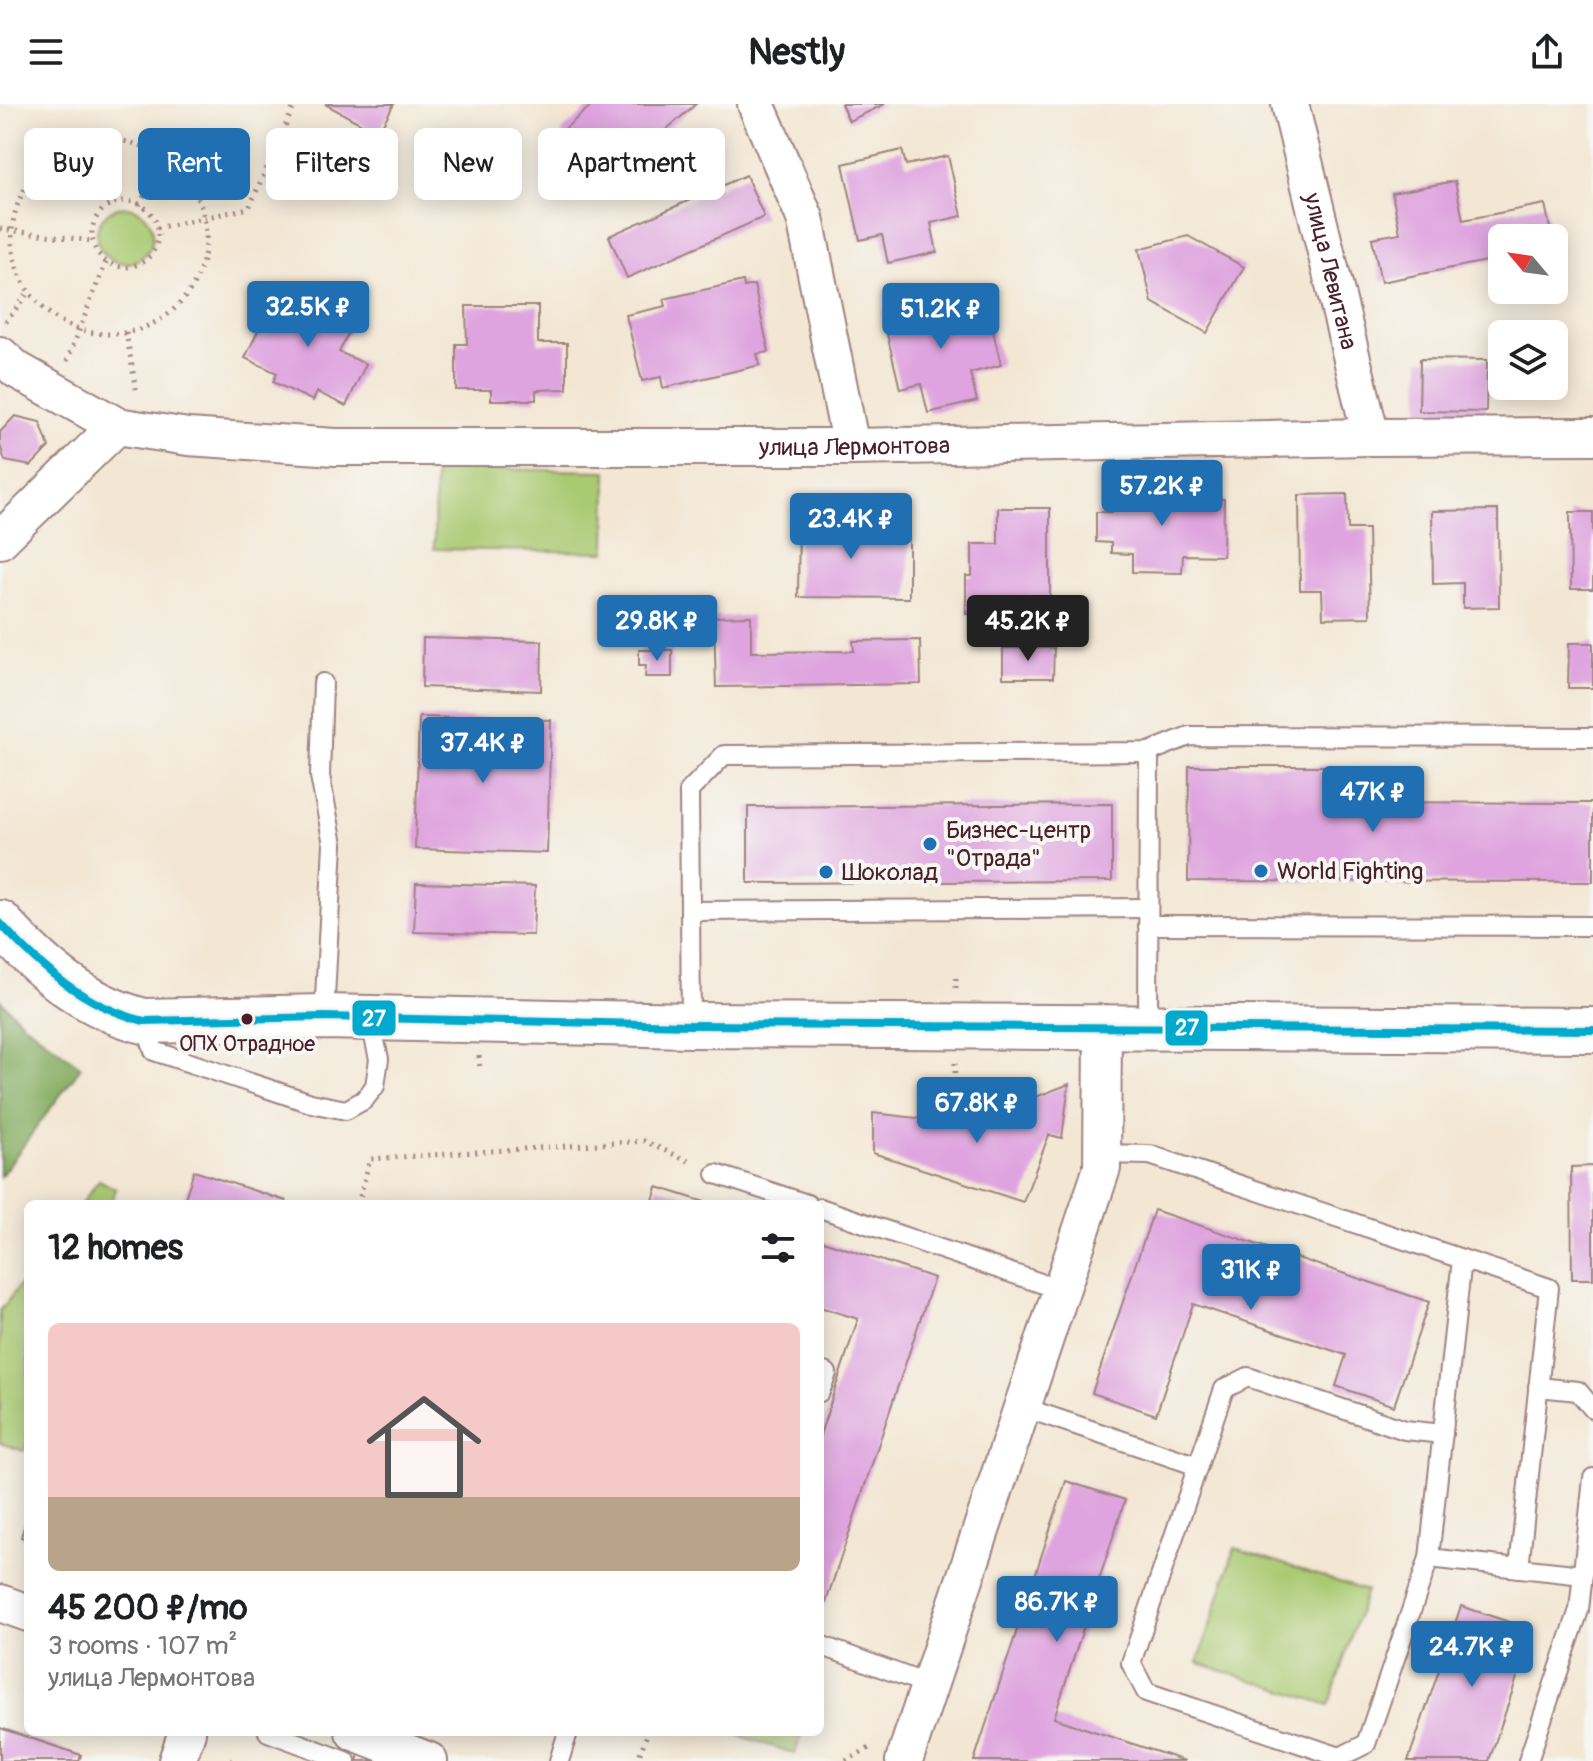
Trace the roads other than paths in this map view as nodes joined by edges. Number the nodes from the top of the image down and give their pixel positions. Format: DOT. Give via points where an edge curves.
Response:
graph roads {
  1 [pos="756,104"];
  2 [pos="1290,104"];
  3 [pos="0,355"];
  4 [pos="130,428"];
  5 [pos="1593,436"];
  6 [pos="1371,437"];
  7 [pos="851,447"];
  8 [pos="9,519"];
  9 [pos="323,683"];
  10 [pos="1593,737"];
  11 [pos="1149,752"];
  12 [pos="690,911"];
  13 [pos="1148,917"];
  14 [pos="0,923"];
  15 [pos="1593,926"];
  16 [pos="324,1017"];
  17 [pos="370,1019"];
  18 [pos="144,1021"];
  19 [pos="691,1025"];
  20 [pos="1103,1027"];
  21 [pos="1148,1027"];
  22 [pos="1593,1030"];
  23 [pos="1102,1154"];
  24 [pos="716,1174"];
  25 [pos="795,1200"];
  26 [pos="824,1209"];
  27 [pos="1462,1259"];
  28 [pos="1061,1290"];
  29 [pos="1538,1387"];
  30 [pos="1022,1407"];
  31 [pos="1593,1409"];
  32 [pos="1443,1434"];
  33 [pos="1198,1466"];
  34 [pos="1593,1478"];
  35 [pos="1429,1558"];
  36 [pos="1519,1568"];
  37 [pos="1583,1575"];
  38 [pos="0,1603"];
  39 [pos="24,1612"];
  40 [pos="824,1646"];
  41 [pos="929,1685"];
  42 [pos="186,1736"];
  43 [pos="279,1736"];
  44 [pos="364,1736"];
  45 [pos="567,1736"];
  46 [pos="177,1761"];
  47 [pos="346,1761"];
  48 [pos="429,1761"];
  49 [pos="559,1761"];
  50 [pos="904,1761"];
  51 [pos="1528,1761"];
  1 -- 7 [label="street" via="805,218"];
  2 -- 6 [label="street, улица Левитана"];
  3 -- 4 [label="street, улица Лермонтова" via="54,392"];
  4 -- 7 [label="street, улица Лермонтова" via="335,447"];
  4 -- 8 [label="street"];
  5 -- 6 [label="street, улица Лермонтова"];
  6 -- 7 [label="street, улица Лермонтова"];
  9 -- 16 [label="lane" via="320,776 333,844"];
  10 -- 11 [label="lane" via="1189,736"];
  11 -- 12 [label="lane" via="724,755 689,791"];
  11 -- 13 [label="lane"];
  12 -- 13 [label="lane"];
  12 -- 19 [label="lane"];
  13 -- 15 [label="lane"];
  13 -- 21 [label="lane"];
  14 -- 18 [label="street" via="58,980 116,1014"];
  16 -- 17 [label="street"];
  16 -- 18 [label="street"];
  17 -- 18 [label="lane" via="379,1059 375,1086 346,1110 154,1051"];
  17 -- 19 [label="street"];
  19 -- 20 [label="street"];
  20 -- 21 [label="street"];
  20 -- 23 [label="street"];
  21 -- 22 [label="street"];
  23 -- 27 [label="lane" via="1150,1155"];
  23 -- 28 [label="street" via="1102,1168"];
  24 -- 25 [label="lane"];
  26 -- 28 [label="lane"];
  27 -- 29 [label="lane" via="1549,1288"];
  27 -- 32 [label="lane"];
  28 -- 30 [label="street"];
  29 -- 31 [label="lane" via="1578,1391"];
  29 -- 36 [label="lane"];
  30 -- 33 [label="lane"];
  30 -- 41 [label="street"];
  32 -- 33 [label="lane" via="1405,1430 1248,1377 1224,1389"];
  32 -- 35 [label="lane"];
  33 -- 35 [label="lane" via="1131,1663 1146,1692 1340,1757 1366,1744"];
  34 -- 37 [label="lane"];
  35 -- 36 [label="lane"];
  36 -- 37 [label="lane"];
  37 -- 51 [label="lane" via="1579,1610"];
  38 -- 39 [label="street"];
  40 -- 41 [label="lane"];
  41 -- 50 [label="street"];
  42 -- 46 [label="street"];
  43 -- 47 [label="lane"];
  44 -- 48 [label="street"];
  45 -- 49 [label="lane"];
}
